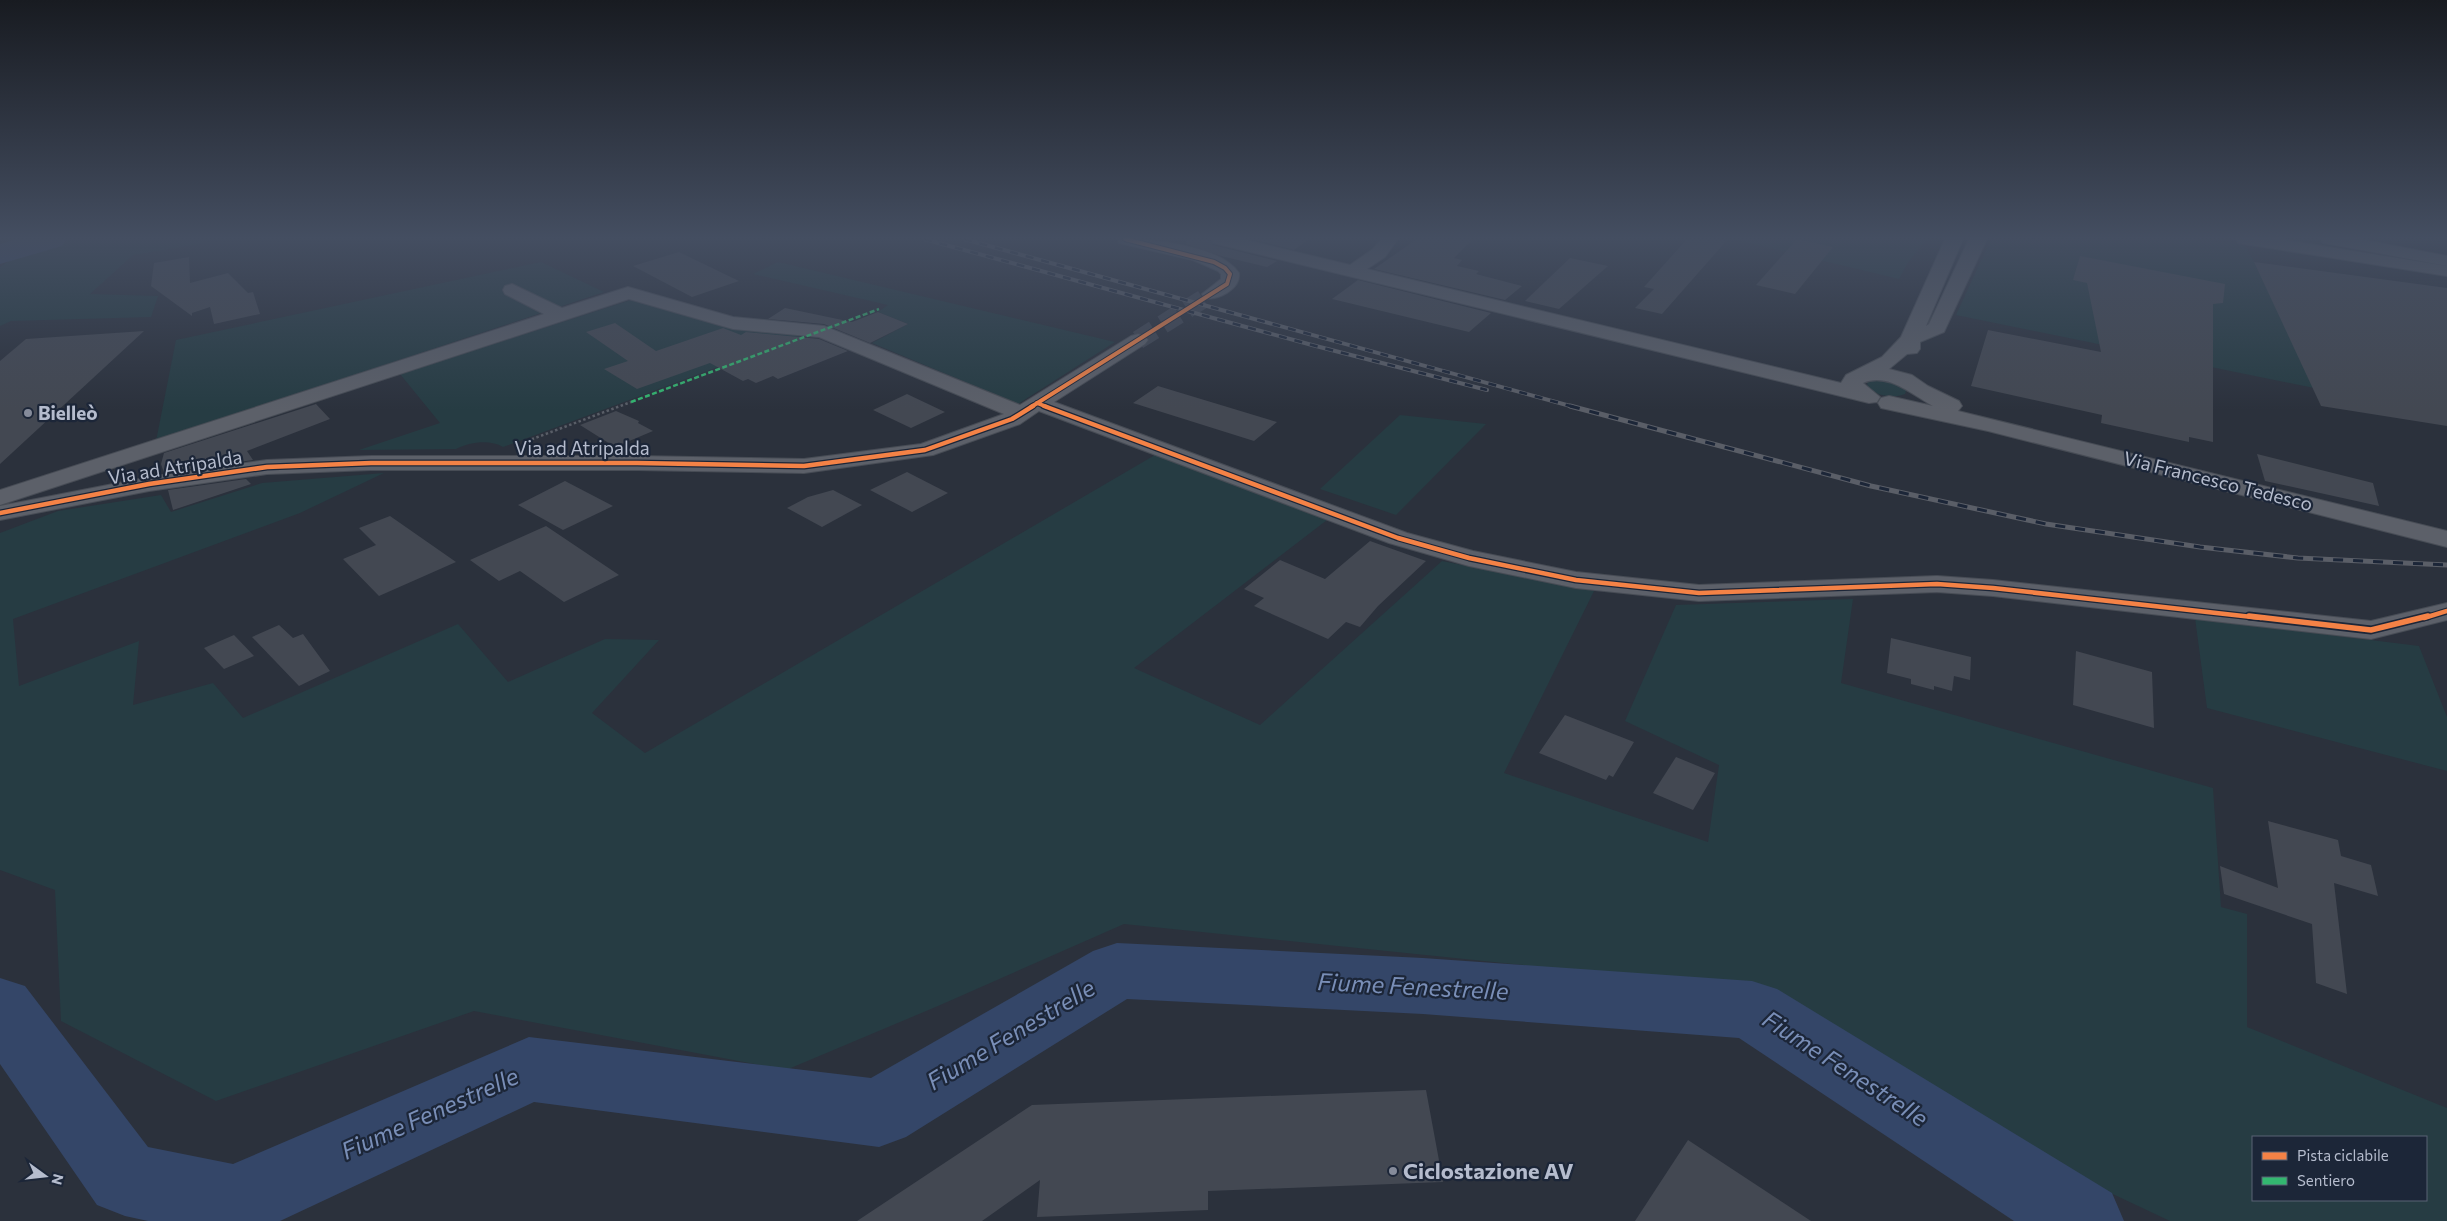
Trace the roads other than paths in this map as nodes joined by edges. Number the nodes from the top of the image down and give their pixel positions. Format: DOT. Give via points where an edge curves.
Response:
graph roads {
  1 [pos="524,296"];
  2 [pos="619,296"];
  3 [pos="638,296"];
  4 [pos="1457,296"];
  5 [pos="1929,296"];
  6 [pos="1952,296"];
  7 [pos="561,315"];
  8 [pos="1910,339"];
  9 [pos="1138,340"];
  10 [pos="1860,382"];
  11 [pos="1918,388"];
  12 [pos="1888,402"];
  13 [pos="1029,408"];
  14 [pos="1989,424"];
  15 [pos="0,498"];
  16 [pos="0,513"];
  17 [pos="2447,539"];
  18 [pos="2447,611"];
  1 -- 7 [label="street"];
  2 -- 7 [label="street"];
  3 -- 13 [label="street" via="747,326 800,327 824,332"];
  4 -- 10 [label="street, Via Francesco Tedesco" via="1778,373"];
  5 -- 8 [label="street"];
  6 -- 8 [label="street" via="1937,328"];
  7 -- 15 [label="street"];
  8 -- 10 [label="street"];
  8 -- 11 [label="street" via="1909,366"];
  9 -- 13 [label="street, Via ad Atripalda"];
  10 -- 11 [label="street, Via Francesco Tedesco" via="1893,376"];
  10 -- 12 [label="street, Via Francesco Tedesco"];
  11 -- 12 [label="street, Via Francesco Tedesco" via="1920,396 1916,400"];
  11 -- 14 [label="street, Via Francesco Tedesco"];
  12 -- 14 [label="street, Via Francesco Tedesco"];
  13 -- 16 [label="street, Via ad Atripalda" via="1012,418 925,450 804,466 381,463 268,467 150,484"];
  13 -- 18 [label="street" via="1154,449 1398,538 1469,558 1576,580 1698,593 1937,584 2371,630"];
  14 -- 17 [label="street, Via Francesco Tedesco"];
}
